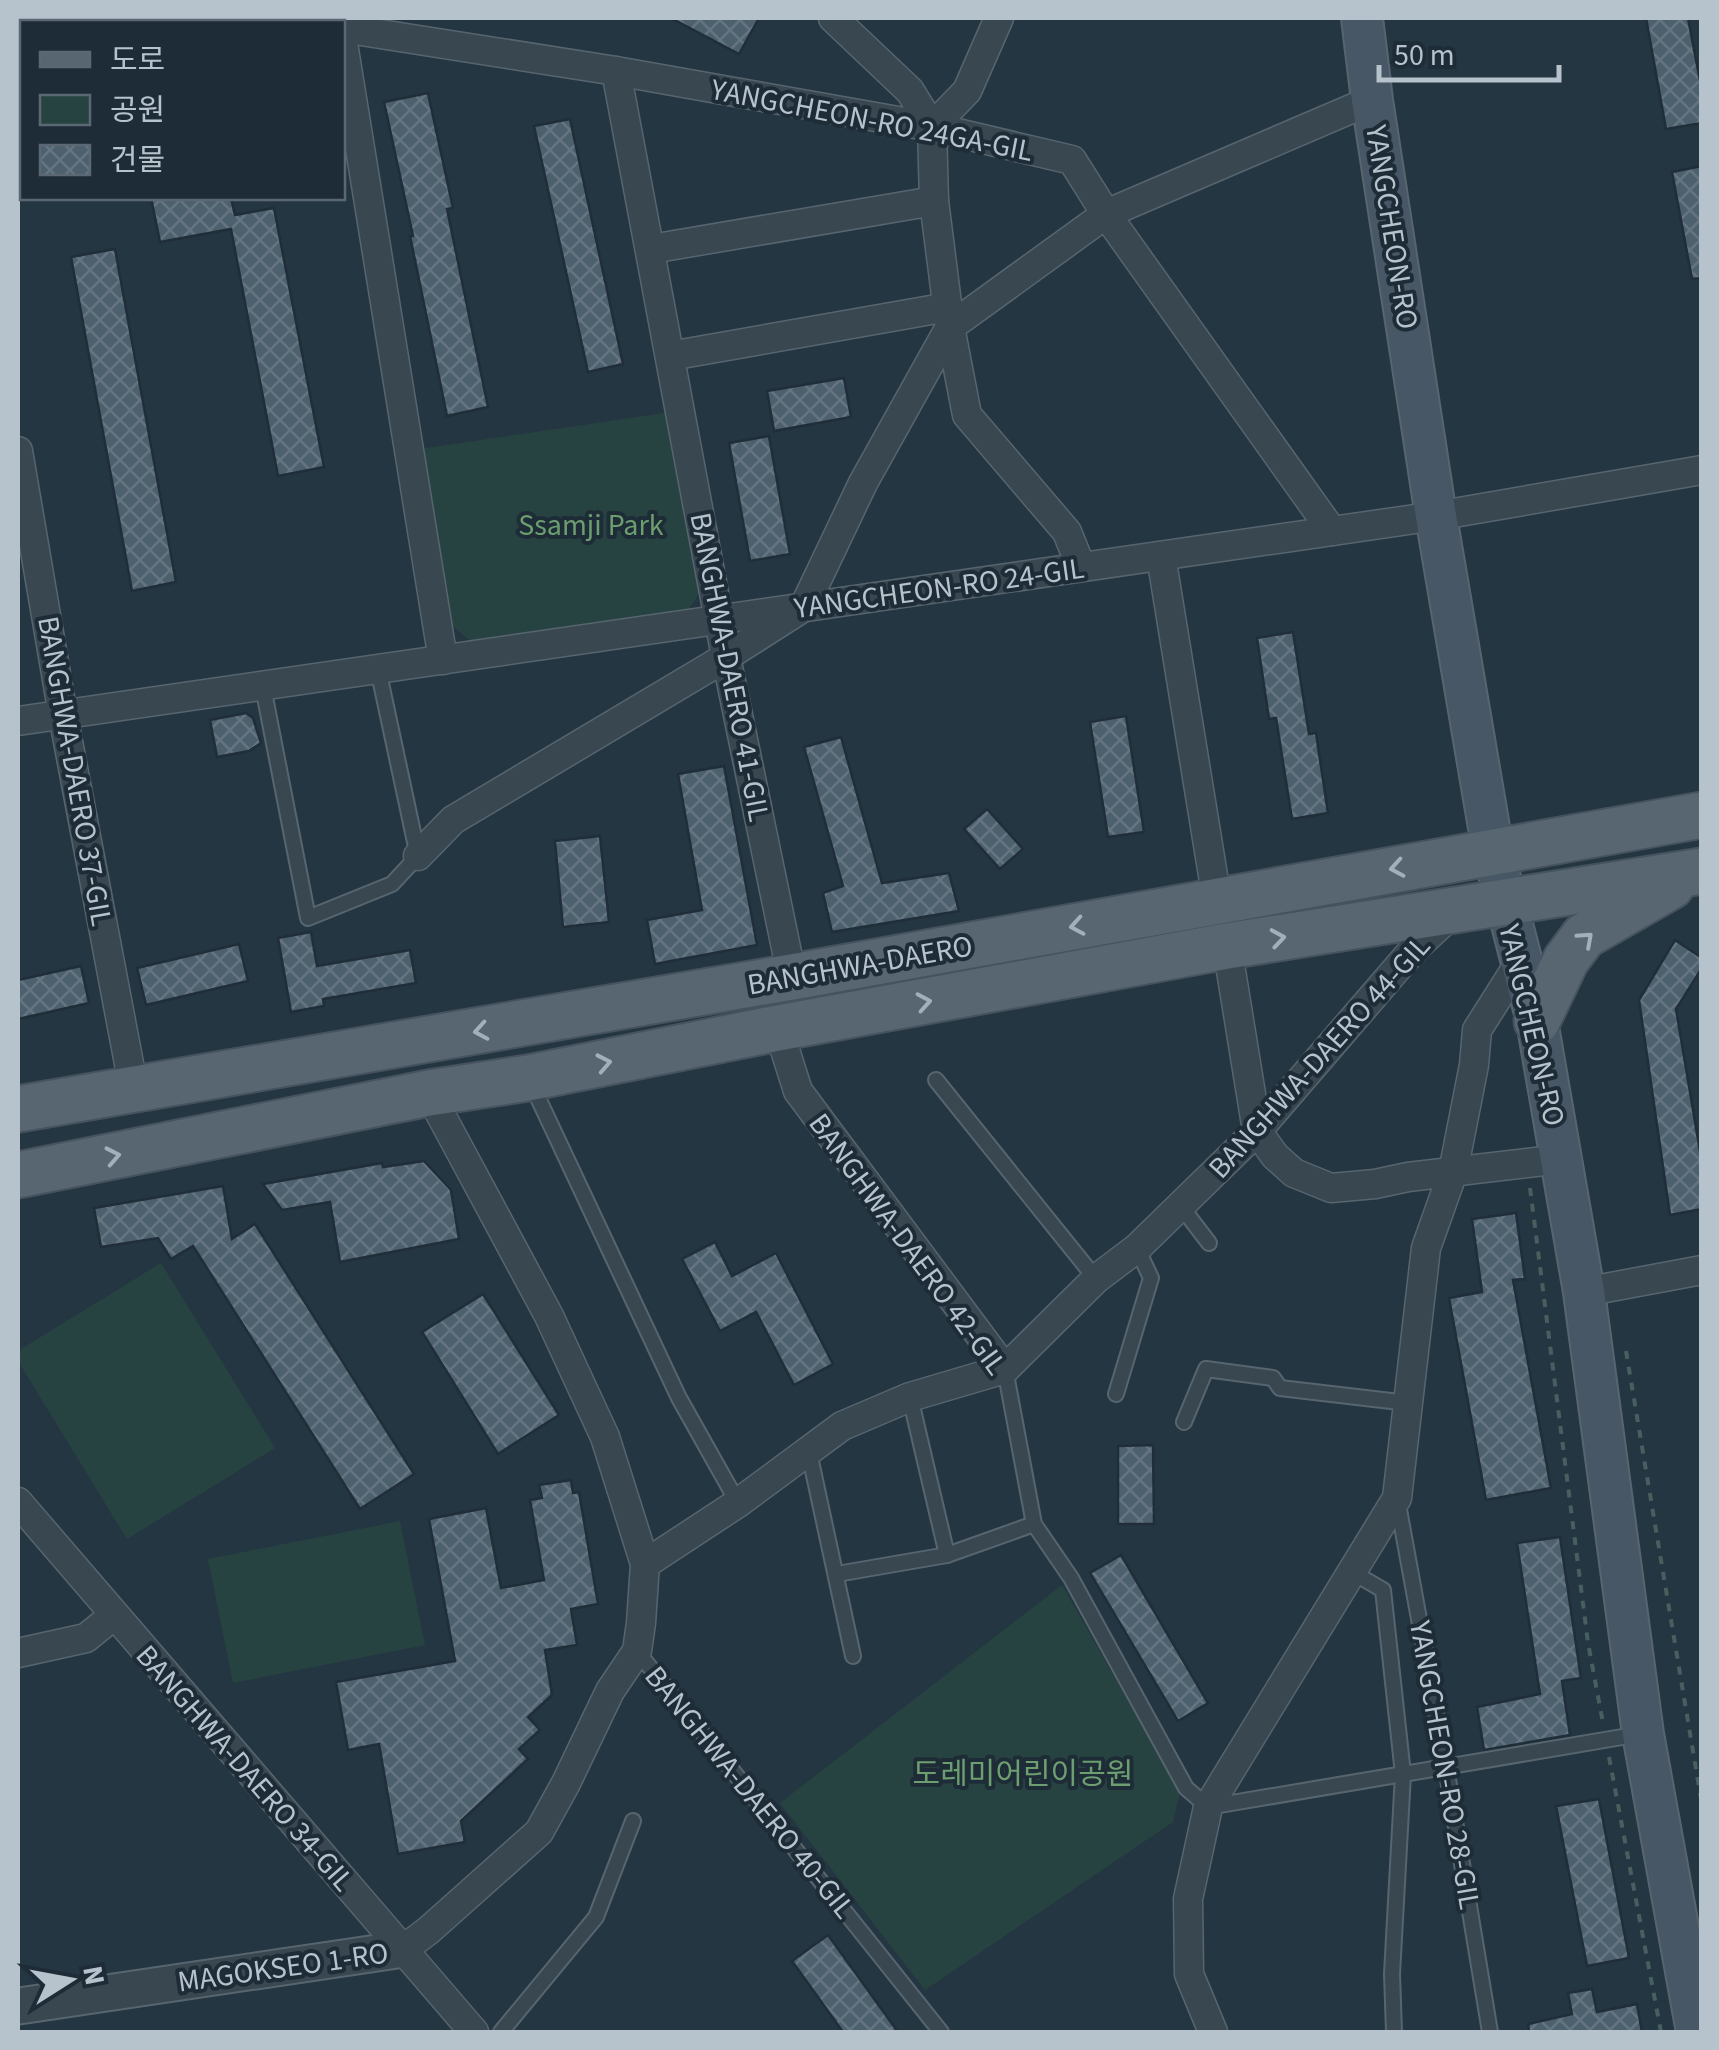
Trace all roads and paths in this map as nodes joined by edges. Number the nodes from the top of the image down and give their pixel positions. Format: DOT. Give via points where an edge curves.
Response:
graph roads {
  1 [pos="833,18"];
  2 [pos="999,18"];
  3 [pos="1362,18"];
  4 [pos="345,24"];
  5 [pos="345,56"];
  6 [pos="616,71"];
  7 [pos="1372,100"];
  8 [pos="932,127"];
  9 [pos="934,201"];
  10 [pos="1106,214"];
  11 [pos="651,250"];
  12 [pos="949,317"];
  13 [pos="670,356"];
  14 [pos="18,450"];
  15 [pos="1702,470"];
  16 [pos="1436,516"];
  17 [pos="1332,531"];
  18 [pos="1160,556"];
  19 [pos="1081,568"];
  20 [pos="804,607"];
  21 [pos="719,620"];
  22 [pos="726,657"];
  23 [pos="443,660"];
  24 [pos="378,669"];
  25 [pos="263,687"];
  26 [pos="64,715"];
  27 [pos="18,722"];
  28 [pos="1702,815"];
  29 [pos="1493,852"];
  30 [pos="418,856"];
  31 [pos="1697,872"];
  32 [pos="1217,900"];
  33 [pos="1504,903"];
  34 [pos="1458,909"];
  35 [pos="1227,946"];
  36 [pos="1522,959"];
  37 [pos="792,977"];
  38 [pos="1537,1022"];
  39 [pos="778,1028"];
  40 [pos="528,1078"];
  41 [pos="936,1080"];
  42 [pos="134,1090"];
  43 [pos="429,1094"];
  44 [pos="18,1109"];
  45 [pos="1257,1131"];
  46 [pos="1544,1161"];
  47 [pos="1454,1172"];
  48 [pos="18,1175"];
  49 [pos="1180,1205"];
  50 [pos="1209,1243"];
  51 [pos="1137,1248"];
  52 [pos="1702,1270"];
  53 [pos="1096,1279"];
  54 [pos="1584,1292"];
  55 [pos="1625,1344"];
  56 [pos="1005,1368"];
  57 [pos="1116,1394"];
  58 [pos="910,1397"];
  59 [pos="1408,1403"];
  60 [pos="1184,1422"];
  61 [pos="809,1452"];
  62 [pos="1397,1498"];
  63 [pos="18,1502"];
  64 [pos="738,1503"];
  65 [pos="1034,1524"];
  66 [pos="946,1555"];
  67 [pos="645,1564"];
  68 [pos="1352,1572"];
  69 [pos="838,1574"];
  70 [pos="113,1616"];
  71 [pos="637,1651"];
  72 [pos="18,1652"];
  73 [pos="853,1656"];
  74 [pos="1624,1737"];
  75 [pos="1446,1767"];
  76 [pos="1403,1774"];
  77 [pos="1702,1805"];
  78 [pos="1208,1806"];
  79 [pos="633,1822"];
  80 [pos="404,1949"];
  81 [pos="19,2006"];
  82 [pos="474,2032"];
  83 [pos="501,2032"];
  84 [pos="941,2032"];
  85 [pos="1213,2032"];
  86 [pos="1394,2032"];
  87 [pos="1490,2032"];
  88 [pos="1662,2032"];
  89 [pos="1697,2032"];
  1 -- 8 [label="street" via="910,91"];
  2 -- 8 [label="street" via="967,92"];
  3 -- 7 [label="main road, YANGCHEON-RO"];
  4 -- 6 [label="street, YANGCHEON-RO 24GA-GIL"];
  5 -- 23 [label="street"];
  6 -- 8 [label="street, YANGCHEON-RO 24GA-GIL"];
  6 -- 11 [label="street, BANGHWA-DAERO 41-GIL"];
  7 -- 10 [label="street"];
  7 -- 16 [label="main road, YANGCHEON-RO"];
  8 -- 9 [label="street"];
  8 -- 10 [label="street, YANGCHEON-RO 24GA-GIL" via="1072,160"];
  9 -- 11 [label="street"];
  9 -- 12 [label="street"];
  10 -- 12 [label="street"];
  10 -- 17 [label="street, YANGCHEON-RO 24GA-GIL"];
  11 -- 13 [label="street, BANGHWA-DAERO 41-GIL"];
  12 -- 13 [label="street"];
  12 -- 19 [label="street" via="967,415 1067,532"];
  12 -- 20 [label="street"];
  13 -- 21 [label="street, BANGHWA-DAERO 41-GIL"];
  14 -- 26 [label="street, BANGHWA-DAERO 37-GIL"];
  15 -- 16 [label="street, YANGCHEON-RO 24-GIL"];
  16 -- 17 [label="street, YANGCHEON-RO 24-GIL"];
  16 -- 29 [label="main road, YANGCHEON-RO"];
  17 -- 18 [label="street, YANGCHEON-RO 24-GIL"];
  18 -- 19 [label="street, YANGCHEON-RO 24-GIL"];
  18 -- 32 [label="street"];
  19 -- 20 [label="street, YANGCHEON-RO 24-GIL"];
  20 -- 21 [label="street, YANGCHEON-RO 24-GIL"];
  20 -- 22 [label="street"];
  21 -- 22 [label="street, BANGHWA-DAERO 41-GIL"];
  21 -- 23 [label="street, YANGCHEON-RO 24-GIL"];
  22 -- 30 [label="street" via="454,820"];
  22 -- 37 [label="street, BANGHWA-DAERO 41-GIL"];
  23 -- 24 [label="street, YANGCHEON-RO 24-GIL"];
  24 -- 25 [label="street, YANGCHEON-RO 24-GIL"];
  24 -- 30 [label="lane"];
  25 -- 26 [label="street, YANGCHEON-RO 24-GIL"];
  25 -- 30 [label="lane" via="308,918 392,884"];
  26 -- 27 [label="street, YANGCHEON-RO 24-GIL"];
  26 -- 42 [label="street, BANGHWA-DAERO 37-GIL"];
  28 -- 29 [label="main road, BANGHWA-DAERO"];
  29 -- 32 [label="main road, BANGHWA-DAERO, one-way"];
  29 -- 33 [label="main road, YANGCHEON-RO"];
  31 -- 33 [label="main road, BANGHWA-DAERO"];
  38 -- 31 [label="main road, one-way" via="1584,936"];
  32 -- 37 [label="main road, BANGHWA-DAERO, one-way"];
  33 -- 34 [label="main road, BANGHWA-DAERO"];
  33 -- 36 [label="main road, YANGCHEON-RO"];
  35 -- 34 [label="main road, BANGHWA-DAERO, one-way"];
  34 -- 45 [label="street, BANGHWA-DAERO 44-GIL" via="1412,952"];
  39 -- 35 [label="main road, BANGHWA-DAERO, one-way"];
  35 -- 45 [label="street"];
  36 -- 38 [label="main road, YANGCHEON-RO"];
  36 -- 47 [label="street" via="1477,1030"];
  37 -- 42 [label="main road, BANGHWA-DAERO, one-way"];
  38 -- 46 [label="main road, YANGCHEON-RO"];
  40 -- 39 [label="main road, BANGHWA-DAERO, one-way"];
  39 -- 56 [label="street, BANGHWA-DAERO 42-GIL" via="798,1091"];
  40 -- 43 [label="main road, BANGHWA-DAERO"];
  40 -- 64 [label="lane" via="679,1398"];
  41 -- 53 [label="lane"];
  42 -- 44 [label="main road, BANGHWA-DAERO"];
  48 -- 43 [label="main road, BANGHWA-DAERO, one-way"];
  43 -- 67 [label="street, BANGHWA-DAERO 40-GIL" via="549,1316 605,1437"];
  45 -- 47 [label="street" via="1294,1173 1331,1188"];
  45 -- 49 [label="street, BANGHWA-DAERO 44-GIL"];
  46 -- 47 [label="street"];
  46 -- 54 [label="main road, YANGCHEON-RO"];
  46 -- 74 [label="path" via="1588,1642"];
  47 -- 59 [label="street" via="1426,1248"];
  49 -- 50 [label="lane"];
  49 -- 51 [label="street, BANGHWA-DAERO 44-GIL"];
  51 -- 53 [label="street, BANGHWA-DAERO 44-GIL"];
  51 -- 57 [label="lane" via="1151,1278"];
  52 -- 54 [label="street"];
  53 -- 56 [label="street, BANGHWA-DAERO 44-GIL"];
  54 -- 74 [label="main road, YANGCHEON-RO"];
  55 -- 77 [label="path"];
  56 -- 58 [label="street, BANGHWA-DAERO 44-GIL"];
  56 -- 65 [label="lane, BANGHWA-DAERO 42-GIL"];
  58 -- 61 [label="street, BANGHWA-DAERO 44-GIL" via="842,1426"];
  58 -- 66 [label="lane"];
  59 -- 60 [label="lane" via="1280,1388 1273,1378 1206,1369"];
  59 -- 62 [label="street"];
  61 -- 64 [label="street, BANGHWA-DAERO 44-GIL"];
  61 -- 69 [label="lane"];
  62 -- 68 [label="street"];
  62 -- 75 [label="lane, YANGCHEON-RO 28-GIL"];
  63 -- 70 [label="street, BANGHWA-DAERO 34-GIL"];
  64 -- 67 [label="street, BANGHWA-DAERO 44-GIL"];
  65 -- 66 [label="lane"];
  65 -- 78 [label="lane, BANGHWA-DAERO 42-GIL" via="1071,1578 1186,1788"];
  66 -- 69 [label="lane"];
  67 -- 71 [label="street, BANGHWA-DAERO 40-GIL"];
  68 -- 76 [label="lane, YANGCHEON-RO 28-GIL" via="1383,1590"];
  68 -- 78 [label="street"];
  69 -- 73 [label="lane"];
  70 -- 72 [label="street" via="86,1638"];
  70 -- 80 [label="street, BANGHWA-DAERO 34-GIL"];
  71 -- 80 [label="street, MAGOKSEO 1-RO" via="538,1832"];
  71 -- 84 [label="lane, BANGHWA-DAERO 40-GIL"];
  74 -- 75 [label="lane"];
  74 -- 88 [label="path"];
  74 -- 89 [label="main road, YANGCHEON-RO"];
  75 -- 76 [label="lane"];
  75 -- 87 [label="lane, YANGCHEON-RO 28-GIL"];
  76 -- 78 [label="lane"];
  76 -- 86 [label="lane, YANGCHEON-RO 28-GIL"];
  78 -- 85 [label="street" via="1188,1899 1189,1974"];
  79 -- 83 [label="lane" via="596,1917"];
  80 -- 81 [label="street, MAGOKSEO 1-RO"];
  80 -- 82 [label="street, BANGHWA-DAERO 34-GIL"];
}
